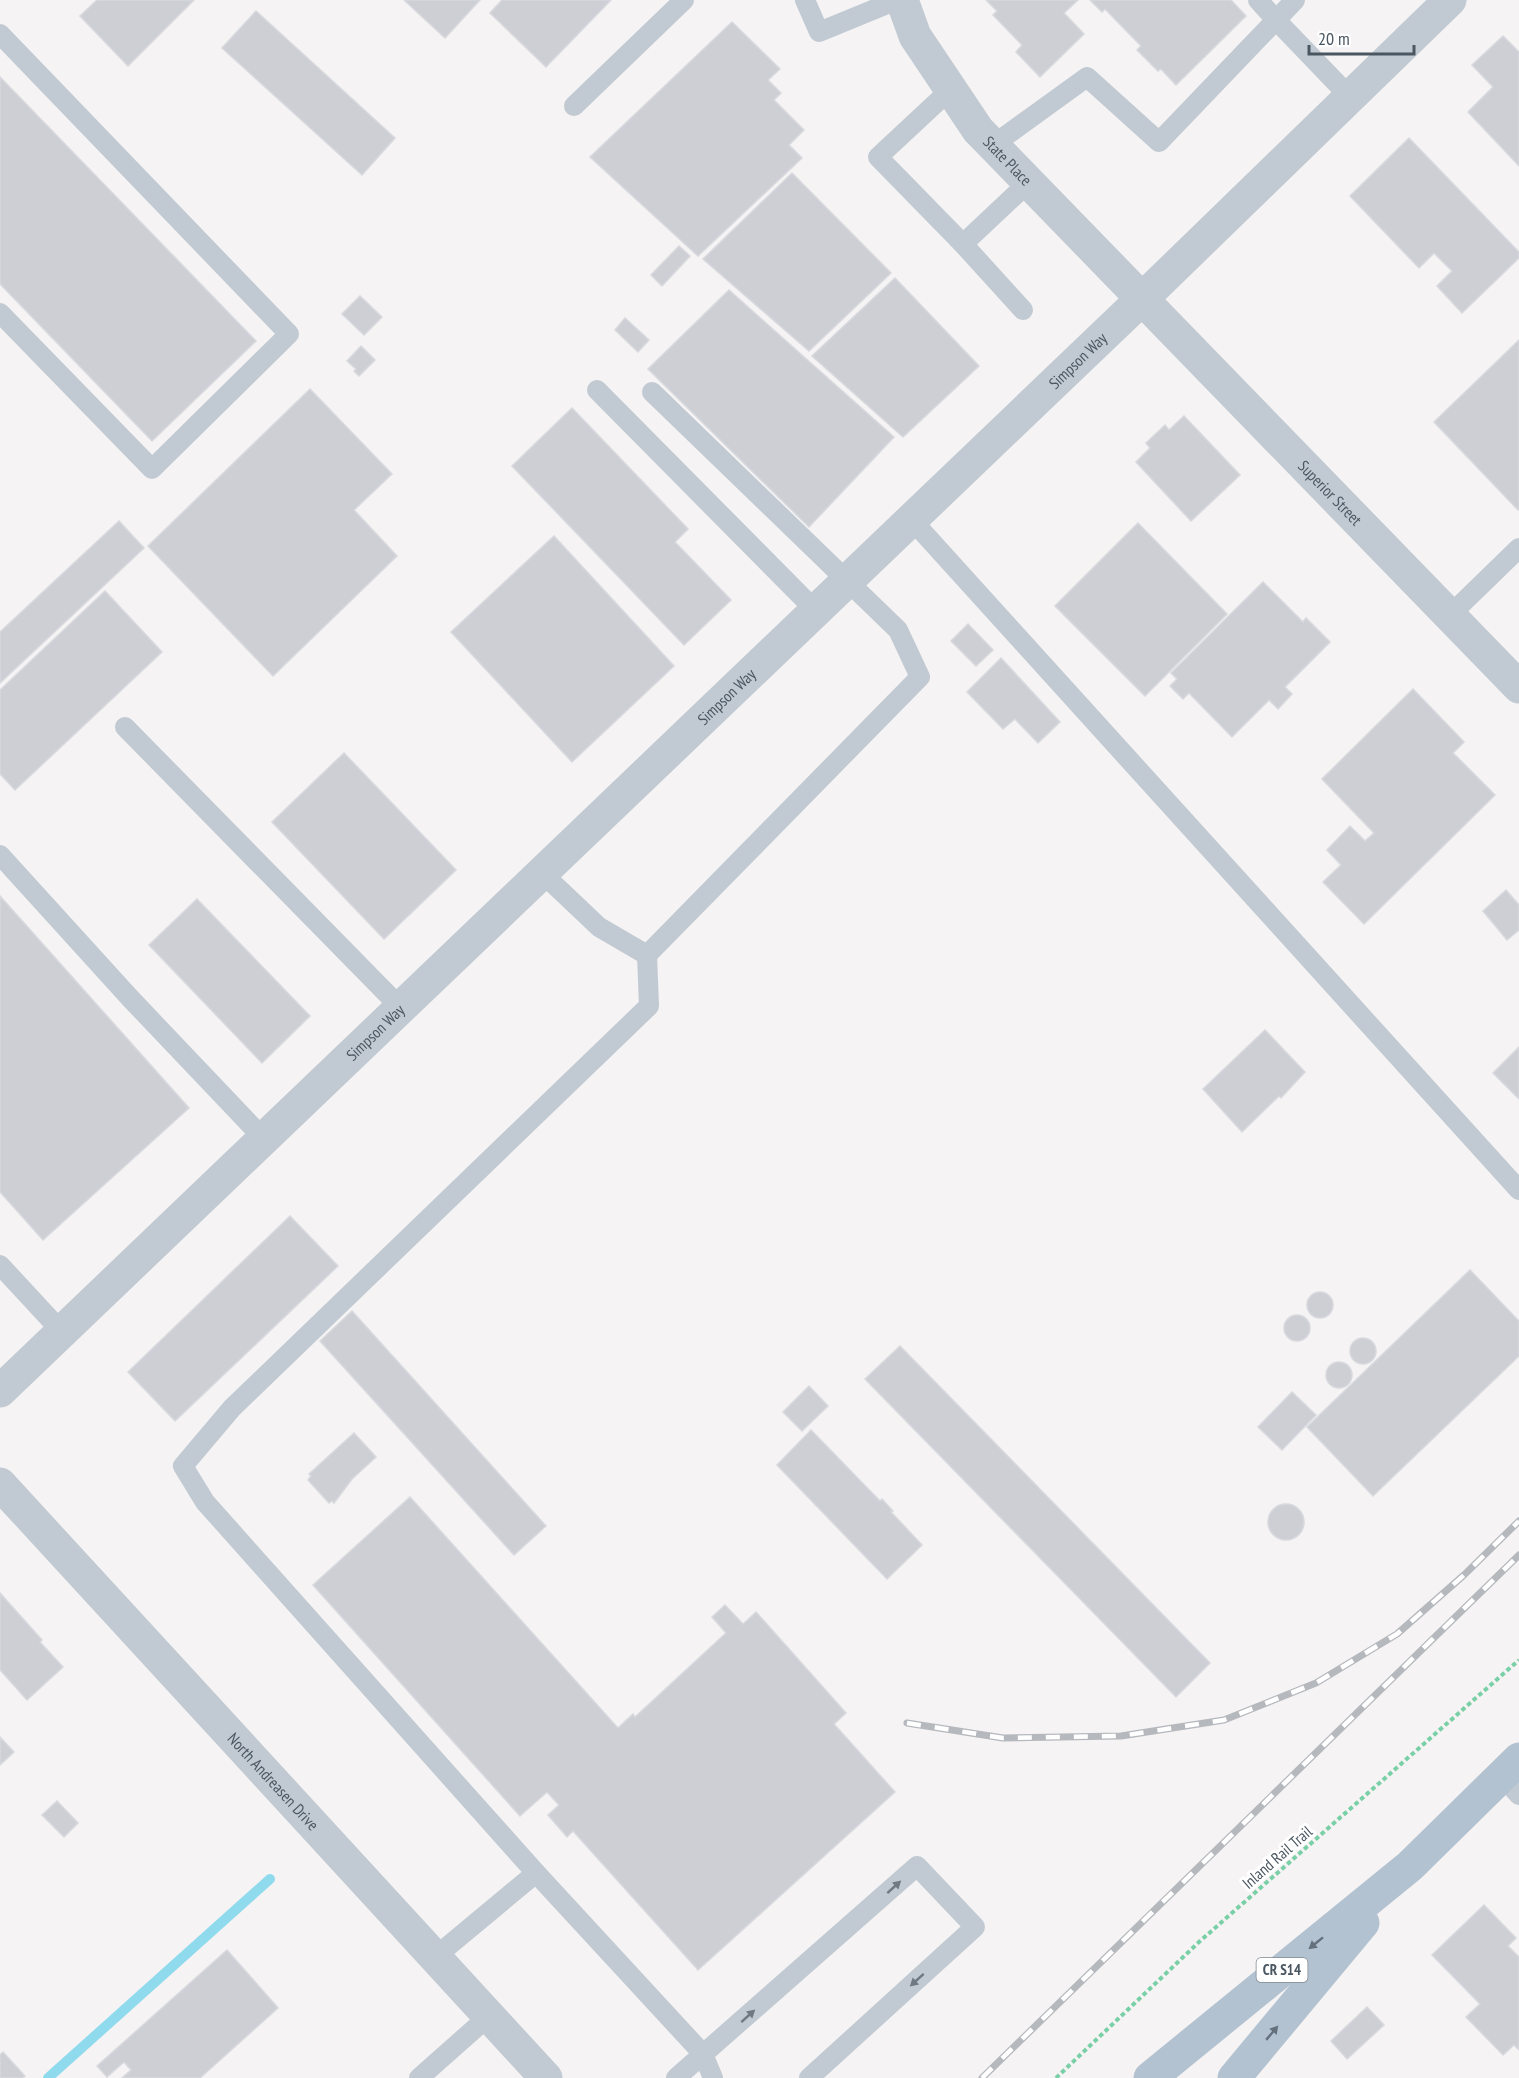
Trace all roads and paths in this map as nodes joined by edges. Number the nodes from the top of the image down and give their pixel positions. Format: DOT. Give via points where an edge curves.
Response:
graph roads {
  1 [pos="684,0"];
  2 [pos="805,0"];
  3 [pos="899,0"];
  4 [pos="1258,0"];
  5 [pos="1295,0"];
  6 [pos="1450,0"];
  7 [pos="1276,20"];
  8 [pos="0,34"];
  9 [pos="951,89"];
  10 [pos="1350,98"];
  11 [pos="574,106"];
  12 [pos="993,145"];
  13 [pos="1029,182"];
  14 [pos="963,243"];
  15 [pos="1143,298"];
  16 [pos="1023,310"];
  17 [pos="0,313"];
  18 [pos="597,390"];
  19 [pos="652,392"];
  20 [pos="911,519"];
  21 [pos="1519,548"];
  22 [pos="846,581"];
  23 [pos="815,610"];
  24 [pos="1450,615"];
  25 [pos="1519,687"];
  26 [pos="125,727"];
  27 [pos="0,855"];
  28 [pos="542,873"];
  29 [pos="647,955"];
  30 [pos="401,1008"];
  31 [pos="264,1138"];
  32 [pos="1519,1190"];
  33 [pos="0,1264"];
  34 [pos="62,1332"];
  35 [pos="0,1391"];
  36 [pos="0,1484"];
  37 [pos="1519,1660"];
  38 [pos="1513,1776"];
  39 [pos="1410,1866"];
  40 [pos="536,1873"];
  41 [pos="435,1957"];
  42 [pos="489,2016"];
  43 [pos="703,2054"];
  44 [pos="419,2078"];
  45 [pos="546,2078"];
  46 [pos="676,2078"];
  47 [pos="713,2078"];
  48 [pos="809,2078"];
  49 [pos="1056,2078"];
  50 [pos="1150,2078"];
  51 [pos="1234,2078"];
  1 -- 11 [label="lane"];
  2 -- 3 [label="lane" via="819,33"];
  3 -- 9 [label="street, State Place" via="915,36"];
  4 -- 7 [label="lane"];
  5 -- 7 [label="lane"];
  6 -- 10 [label="street, Simpson Way"];
  7 -- 10 [label="lane"];
  7 -- 12 [label="lane" via="1159,141 1087,77"];
  8 -- 17 [label="lane" via="289,334 153,469"];
  9 -- 12 [label="street, State Place"];
  9 -- 14 [label="lane" via="878,157"];
  10 -- 15 [label="street, Simpson Way"];
  12 -- 13 [label="street, State Place"];
  13 -- 14 [label="lane"];
  13 -- 15 [label="street, State Place"];
  14 -- 16 [label="lane"];
  15 -- 20 [label="street, Simpson Way"];
  15 -- 24 [label="street, Superior Street"];
  18 -- 23 [label="lane"];
  19 -- 22 [label="lane"];
  20 -- 22 [label="street, Simpson Way"];
  20 -- 32 [label="lane"];
  21 -- 24 [label="lane"];
  22 -- 23 [label="street, Simpson Way"];
  22 -- 29 [label="lane" via="898,630 920,677"];
  23 -- 28 [label="street, Simpson Way"];
  24 -- 25 [label="street, Superior Street"];
  26 -- 30 [label="lane"];
  27 -- 31 [label="lane"];
  28 -- 29 [label="lane" via="600,927"];
  28 -- 30 [label="street, Simpson Way"];
  29 -- 40 [label="lane" via="649,1006 232,1408 183,1466 205,1502"];
  30 -- 31 [label="street, Simpson Way"];
  31 -- 34 [label="street, Simpson Way"];
  33 -- 34 [label="lane"];
  34 -- 35 [label="street, Simpson Way"];
  36 -- 41 [label="street, North Andreasen Drive"];
  37 -- 49 [label="path, Inland Rail Trail" via="1198,1942"];
  38 -- 39 [label="main road, CR S14"];
  39 -- 50 [label="main road, CR S14, one-way"];
  51 -- 39 [label="main road, CR S14, one-way"];
  40 -- 41 [label="lane"];
  40 -- 43 [label="lane"];
  41 -- 42 [label="street, North Andreasen Drive"];
  42 -- 44 [label="lane"];
  42 -- 45 [label="street, North Andreasen Drive"];
  43 -- 46 [label="lane"];
  43 -- 47 [label="lane"];
  43 -- 48 [label="lane, one-way" via="917,1866 975,1927"];
}
